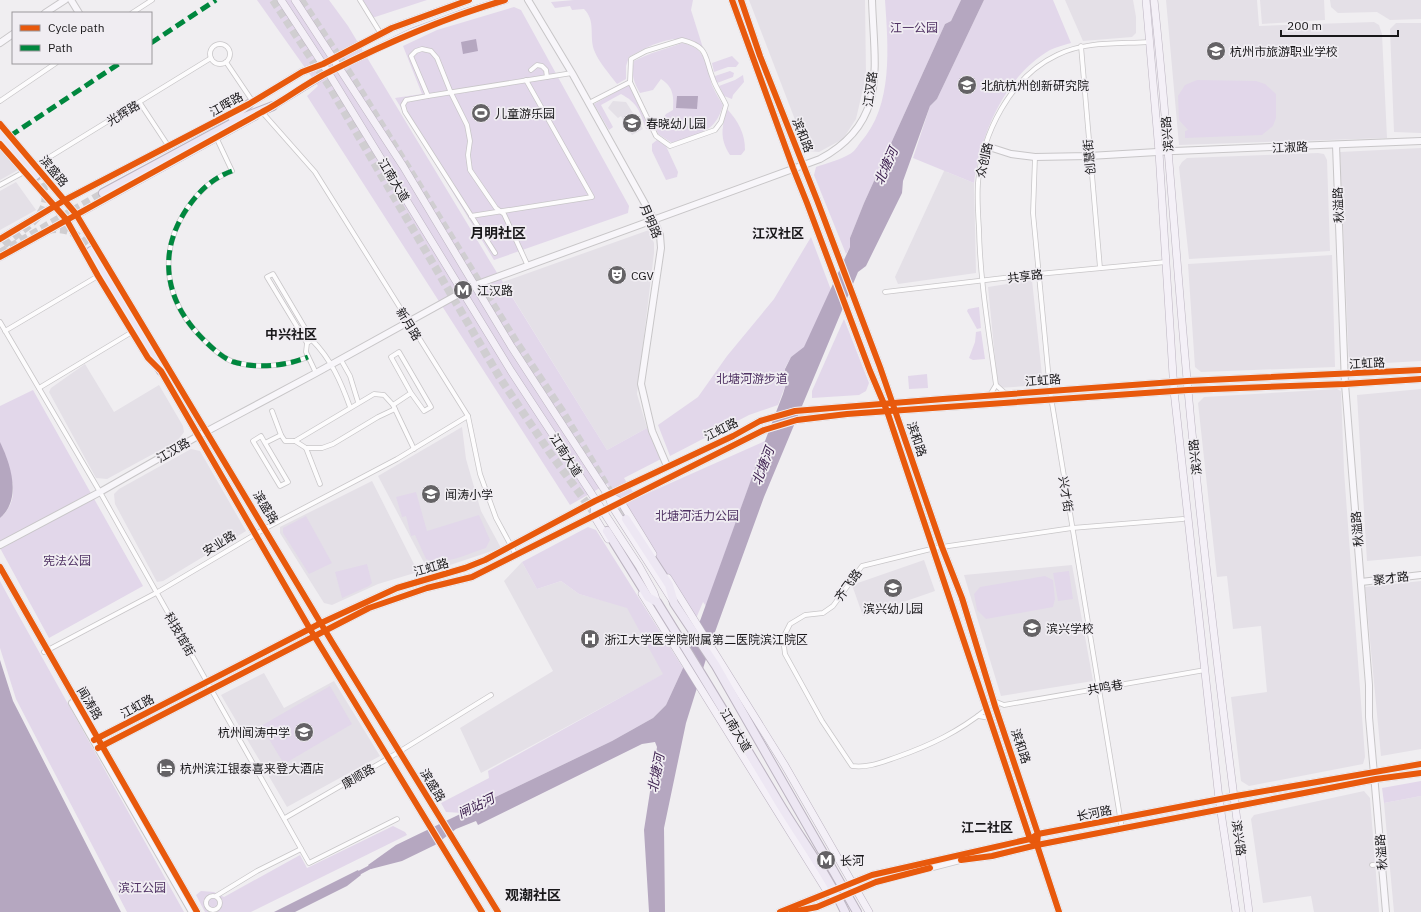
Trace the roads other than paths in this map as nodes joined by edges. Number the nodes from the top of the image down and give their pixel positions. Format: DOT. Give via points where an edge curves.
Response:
graph roads {
  1 [pos="65,0"];
  2 [pos="70,0"];
  3 [pos="152,0"];
  4 [pos="282,0"];
  5 [pos="295,0"];
  6 [pos="360,0"];
  7 [pos="469,0"];
  8 [pos="505,0"];
  9 [pos="528,0"];
  10 [pos="732,0"];
  11 [pos="741,0"];
  12 [pos="872,0"];
  13 [pos="1146,0"];
  14 [pos="1154,0"];
  15 [pos="47,12"];
  16 [pos="77,12"];
  17 [pos="134,12"];
  18 [pos="381,34"];
  19 [pos="12,35"];
  20 [pos="0,42"];
  21 [pos="1149,42"];
  22 [pos="1080,46"];
  23 [pos="211,58"];
  24 [pos="333,58"];
  25 [pos="226,62"];
  26 [pos="55,64"];
  27 [pos="323,64"];
  28 [pos="340,67"];
  29 [pos="531,70"];
  30 [pos="328,72"];
  31 [pos="572,73"];
  32 [pos="547,77"];
  33 [pos="526,80"];
  34 [pos="630,82"];
  35 [pos="451,93"];
  36 [pos="428,96"];
  37 [pos="0,101"];
  38 [pos="140,103"];
  39 [pos="251,103"];
  40 [pos="589,103"];
  41 [pos="273,106"];
  42 [pos="262,112"];
  43 [pos="0,124"];
  44 [pos="0,134"];
  45 [pos="216,137"];
  46 [pos="1421,141"];
  47 [pos="0,144"];
  48 [pos="1336,145"];
  49 [pos="986,146"];
  50 [pos="169,147"];
  51 [pos="1169,151"];
  52 [pos="1159,152"];
  53 [pos="1089,156"];
  54 [pos="1035,157"];
  55 [pos="803,165"];
  56 [pos="35,166"];
  57 [pos="793,168"];
  58 [pos="24,172"];
  59 [pos="36,175"];
  60 [pos="0,185"];
  61 [pos="65,200"];
  62 [pos="56,206"];
  63 [pos="499,210"];
  64 [pos="76,214"];
  65 [pos="471,216"];
  66 [pos="66,219"];
  67 [pos="654,220"];
  68 [pos="0,239"];
  69 [pos="91,251"];
  70 [pos="495,253"];
  71 [pos="0,257"];
  72 [pos="1166,262"];
  73 [pos="527,264"];
  74 [pos="1100,268"];
  75 [pos="1038,274"];
  76 [pos="98,276"];
  77 [pos="982,282"];
  78 [pos="475,285"];
  79 [pos="463,292"];
  80 [pos="885,292"];
  81 [pos="0,322"];
  82 [pos="408,323"];
  83 [pos="5,330"];
  84 [pos="132,332"];
  85 [pos="312,340"];
  86 [pos="307,343"];
  87 [pos="308,357"];
  88 [pos="340,360"];
  89 [pos="332,365"];
  90 [pos="1421,370"];
  91 [pos="161,371"];
  92 [pos="316,373"];
  93 [pos="1345,375"];
  94 [pos="1421,379"];
  95 [pos="1187,381"];
  96 [pos="1174,382"];
  97 [pos="1345,384"];
  98 [pos="996,385"];
  99 [pos="38,388"];
  100 [pos="1188,390"];
  101 [pos="1050,391"];
  102 [pos="1174,391"];
  103 [pos="411,393"];
  104 [pos="1006,394"];
  105 [pos="990,395"];
  106 [pos="1052,400"];
  107 [pos="358,402"];
  108 [pos="893,403"];
  109 [pos="883,404"];
  110 [pos="350,407"];
  111 [pos="394,407"];
  112 [pos="272,411"];
  113 [pos="888,411"];
  114 [pos="895,411"];
  115 [pos="468,416"];
  116 [pos="207,431"];
  117 [pos="281,435"];
  118 [pos="198,436"];
  119 [pos="295,440"];
  120 [pos="265,443"];
  121 [pos="306,448"];
  122 [pos="414,449"];
  123 [pos="667,466"];
  124 [pos="320,484"];
  125 [pos="100,492"];
  126 [pos="608,495"];
  127 [pos="595,501"];
  128 [pos="621,502"];
  129 [pos="612,506"];
  130 [pos="604,510"];
  131 [pos="594,516"];
  132 [pos="626,519"];
  133 [pos="1183,519"];
  134 [pos="266,528"];
  135 [pos="1072,528"];
  136 [pos="607,531"];
  137 [pos="255,534"];
  138 [pos="0,544"];
  139 [pos="942,547"];
  140 [pos="511,548"];
  141 [pos="935,548"];
  142 [pos="517,556"];
  143 [pos="0,568"];
  144 [pos="0,574"];
  145 [pos="1421,575"];
  146 [pos="1361,582"];
  147 [pos="156,593"];
  148 [pos="657,602"];
  149 [pos="674,603"];
  150 [pos="321,623"];
  151 [pos="310,629"];
  152 [pos="326,631"];
  153 [pos="314,637"];
  154 [pos="45,652"];
  155 [pos="1205,670"];
  156 [pos="207,681"];
  157 [pos="1099,688"];
  158 [pos="211,690"];
  159 [pos="492,695"];
  160 [pos="994,701"];
  161 [pos="1004,705"];
  162 [pos="987,709"];
  163 [pos="998,714"];
  164 [pos="978,716"];
  165 [pos="990,718"];
  166 [pos="726,720"];
  167 [pos="96,739"];
  168 [pos="100,747"];
  169 [pos="400,751"];
  170 [pos="389,758"];
  171 [pos="1421,764"];
  172 [pos="1375,771"];
  173 [pos="1421,773"];
  174 [pos="1376,779"];
  175 [pos="1233,797"];
  176 [pos="1219,799"];
  177 [pos="809,806"];
  178 [pos="1235,808"];
  179 [pos="799,810"];
  180 [pos="1221,811"];
  181 [pos="286,818"];
  182 [pos="1120,819"];
  183 [pos="397,820"];
  184 [pos="1122,830"];
  185 [pos="1038,834"];
  186 [pos="1030,839"];
  187 [pos="1037,845"];
  188 [pos="301,849"];
  189 [pos="1382,864"];
  190 [pos="1372,865"];
  191 [pos="852,882"];
  192 [pos="845,890"];
  193 [pos="857,890"];
  194 [pos="834,894"];
  195 [pos="216,896"];
  196 [pos="192,912"];
  197 [pos="197,912"];
  198 [pos="482,912"];
  199 [pos="498,912"];
  200 [pos="780,912"];
  201 [pos="792,912"];
  202 [pos="845,912"];
  203 [pos="857,912"];
  204 [pos="869,912"];
  205 [pos="1059,912"];
  206 [pos="1236,912"];
  207 [pos="1249,912"];
  208 [pos="1386,912"];
  1 -- 15 [label="main road"];
  2 -- 16 [label="main road"];
  3 -- 17 [label="street"];
  4 -- 27 [label="main road, 江南大道"];
  5 -- 24 [label="main road, 江南大道"];
  6 -- 18 [label="street"];
  7 -- 18 [label="main road, 江晖路"];
  8 -- 28 [label="main road, 江晖路" via="412,32"];
  9 -- 31 [label="main road, 月明路"];
  10 -- 57 [label="main road, 滨和路"];
  11 -- 55 [label="main road, 滨和路"];
  12 -- 55 [label="main road, 江汉路" via="873,88 865,117 859,129 848,141 820,159"];
  13 -- 21 [label="main road, 滨兴路"];
  14 -- 51 [label="main road, 滨兴路"];
  18 -- 24 [label="main road, 江晖路"];
  19 -- 20 [label="main road"];
  21 -- 22 [label="street, 众创路"];
  21 -- 52 [label="main road, 滨兴路"];
  22 -- 49 [label="street, 众创路" via="1056,55 1024,77 1004,105"];
  22 -- 53 [label="street, 创慧街"];
  23 -- 25 [label="street" via="219,64"];
  23 -- 25 [label="street" via="210,51 214,45 224,44 229,48 230,54"];
  23 -- 38 [label="street, 光辉路"];
  24 -- 27 [label="main road, 江晖路"];
  24 -- 28 [label="main road, 江南大道"];
  25 -- 39 [label="street"];
  26 -- 37 [label="street"];
  27 -- 30 [label="main road, 江南大道"];
  27 -- 39 [label="main road, 江晖路" via="302,72"];
  28 -- 30 [label="main road, 江晖路"];
  28 -- 78 [label="main road, 江南大道"];
  29 -- 32 [label="street" via="536,65 542,66"];
  30 -- 41 [label="main road, 江晖路"];
  30 -- 79 [label="main road, 江南大道"];
  31 -- 32 [label="street"];
  31 -- 40 [label="main road, 月明路"];
  32 -- 33 [label="street"];
  33 -- 35 [label="street"];
  33 -- 63 [label="street" via="592,197"];
  34 -- 34 [label="street" via="656,136 670,146 715,130 721,122 726,105 713,80 706,53 694,43 682,40 646,51 631,59"];
  34 -- 40 [label="street"];
  35 -- 36 [label="street"];
  35 -- 36 [label="street" via="437,58 431,51 422,49 411,56"];
  35 -- 63 [label="street" via="467,125 470,170"];
  36 -- 65 [label="street" via="406,100 403,105 405,112"];
  38 -- 50 [label="street"];
  38 -- 56 [label="street, 光辉路"];
  39 -- 41 [label="highway" via="240,113 102,191 242,118"];
  39 -- 50 [label="main road, 江晖路"];
  40 -- 67 [label="main road, 月明路"];
  41 -- 42 [label="main road, 江晖路"];
  42 -- 45 [label="main road, 江晖路"];
  42 -- 82 [label="street, 新月路" via="315,172"];
  43 -- 56 [label="main road, 滨盛路"];
  44 -- 59 [label="highway"];
  45 -- 64 [label="main road, 江晖路"];
  45 -- 87 [label="street" via="232,171 210,182 198,194 182,216 174,233 169,253 169,277 177,306 200,337 233,362 277,365"];
  46 -- 48 [label="main road, 江淑路"];
  47 -- 58 [label="main road, 滨盛路"];
  48 -- 51 [label="main road, 江淑路"];
  48 -- 93 [label="main road, 秋溢路"];
  49 -- 54 [label="main road, 江淑路" via="1012,154"];
  49 -- 77 [label="street, 众创路" via="978,183"];
  50 -- 61 [label="main road, 江晖路"];
  51 -- 52 [label="main road, 江淑路"];
  51 -- 95 [label="main road, 滨兴路"];
  52 -- 53 [label="main road, 江淑路"];
  52 -- 72 [label="main road, 滨兴路"];
  53 -- 54 [label="main road, 江淑路"];
  53 -- 74 [label="street, 创慧街"];
  54 -- 75 [label="street, 兴才街" via="1033,214"];
  55 -- 57 [label="main road, 江汉路"];
  55 -- 108 [label="main road, 滨和路"];
  56 -- 61 [label="main road, 滨盛路"];
  57 -- 67 [label="main road, 江汉路"];
  57 -- 109 [label="main road, 滨和路"];
  58 -- 60 [label="street"];
  58 -- 62 [label="main road, 滨盛路"];
  61 -- 62 [label="main road, 江晖路"];
  61 -- 64 [label="main road, 滨盛路"];
  62 -- 66 [label="main road, 滨盛路"];
  62 -- 68 [label="main road, 江晖路"];
  63 -- 65 [label="street"];
  63 -- 73 [label="street" via="504,214"];
  64 -- 66 [label="main road, 江晖路"];
  64 -- 116 [label="main road, 滨盛路"];
  65 -- 70 [label="street"];
  66 -- 71 [label="main road, 江晖路"];
  66 -- 76 [label="main road, 滨盛路"];
  67 -- 73 [label="main road, 江汉路"];
  67 -- 123 [label="main road, 月明路" via="660,235 661,248 641,384 652,431"];
  69 -- 91 [label="highway"];
  72 -- 74 [label="street, 共享路"];
  72 -- 96 [label="main road, 滨兴路"];
  73 -- 78 [label="main road, 江汉路"];
  74 -- 75 [label="street, 共享路"];
  75 -- 77 [label="street, 共享路"];
  75 -- 101 [label="street, 兴才街"];
  76 -- 83 [label="street"];
  76 -- 84 [label="main road, 滨盛路"];
  77 -- 80 [label="street, 共享路"];
  77 -- 98 [label="street, 众创路"];
  78 -- 79 [label="main road, 江汉路"];
  78 -- 126 [label="main road, 江南大道" via="539,390"];
  79 -- 82 [label="main road, 江汉路"];
  79 -- 127 [label="main road, 江南大道"];
  81 -- 83 [label="street, 科技馆街"];
  82 -- 88 [label="main road, 江汉路"];
  82 -- 115 [label="street, 新月路"];
  83 -- 99 [label="street, 科技馆街"];
  84 -- 91 [label="main road, 滨盛路" via="148,358"];
  84 -- 99 [label="street"];
  85 -- 86 [label="street"];
  85 -- 86 [label="street" via="273,274 266,277"];
  85 -- 89 [label="street"];
  86 -- 87 [label="street"];
  87 -- 92 [label="street"];
  88 -- 89 [label="main road, 江汉路"];
  88 -- 107 [label="street" via="350,376"];
  89 -- 92 [label="main road, 江汉路"];
  89 -- 110 [label="street"];
  90 -- 93 [label="main road, 江虹路"];
  91 -- 118 [label="main road, 滨盛路"];
  92 -- 116 [label="main road, 江汉路"];
  93 -- 95 [label="main road, 江虹路"];
  93 -- 97 [label="main road, 秋溢路"];
  94 -- 97 [label="main road, 江虹路"];
  95 -- 96 [label="main road, 江虹路"];
  95 -- 100 [label="main road, 滨兴路"];
  96 -- 101 [label="main road, 江虹路"];
  96 -- 102 [label="main road, 滨兴路"];
  97 -- 100 [label="main road, 江虹路"];
  97 -- 146 [label="main road, 秋溢路"];
  98 -- 104 [label="street"];
  98 -- 105 [label="street"];
  99 -- 125 [label="street, 科技馆街"];
  100 -- 102 [label="main road, 江虹路"];
  100 -- 175 [label="main road, 滨兴路"];
  101 -- 104 [label="main road, 江虹路"];
  101 -- 106 [label="street, 兴才街"];
  102 -- 106 [label="main road, 江虹路"];
  102 -- 155 [label="main road, 滨兴路"];
  103 -- 103 [label="street" via="424,411 431,407 399,352 391,357"];
  103 -- 111 [label="street"];
  104 -- 105 [label="main road, 江虹路"];
  105 -- 108 [label="main road, 江虹路"];
  106 -- 114 [label="main road, 江虹路"];
  106 -- 135 [label="street, 兴才街"];
  107 -- 110 [label="street"];
  107 -- 111 [label="street" via="374,394 384,395"];
  108 -- 109 [label="main road, 江虹路"];
  108 -- 114 [label="main road, 滨和路"];
  109 -- 113 [label="main road, 滨和路"];
  109 -- 123 [label="main road, 江虹路" via="795,411 760,421"];
  110 -- 119 [label="street"];
  111 -- 121 [label="street" via="333,444 322,448"];
  111 -- 122 [label="street"];
  112 -- 117 [label="street"];
  113 -- 114 [label="main road, 江虹路"];
  113 -- 128 [label="main road, 江虹路" via="797,420 764,430"];
  113 -- 141 [label="main road, 滨和路"];
  114 -- 139 [label="main road, 滨和路"];
  115 -- 122 [label="street, 安业路"];
  115 -- 140 [label="street, 新月路" via="480,474 496,518"];
  116 -- 118 [label="main road, 江汉路"];
  116 -- 134 [label="main road, 滨盛路"];
  117 -- 119 [label="street" via="285,441"];
  117 -- 120 [label="street"];
  118 -- 125 [label="main road, 江汉路"];
  118 -- 137 [label="main road, 滨盛路"];
  119 -- 121 [label="street"];
  120 -- 120 [label="street" via="261,436 253,441 280,486 288,482"];
  121 -- 124 [label="street"];
  122 -- 134 [label="street, 安业路"];
  123 -- 126 [label="main road, 江虹路"];
  125 -- 138 [label="main road, 江汉路"];
  125 -- 147 [label="street, 科技馆街"];
  126 -- 127 [label="main road, 江虹路"];
  126 -- 128 [label="main road"];
  126 -- 129 [label="main road, 江南大道"];
  127 -- 130 [label="main road, 江南大道"];
  127 -- 131 [label="main road"];
  127 -- 140 [label="main road, 江虹路"];
  128 -- 129 [label="main road, 江虹路"];
  128 -- 177 [label="main road"];
  129 -- 130 [label="main road, 江虹路"];
  129 -- 149 [label="main road, 江南大道"];
  130 -- 131 [label="main road, 江虹路"];
  130 -- 148 [label="main road, 江南大道" via="654,592"];
  131 -- 142 [label="main road, 江虹路"];
  131 -- 166 [label="main road" via="661,624"];
  132 -- 149 [label="highway" via="669,585"];
  133 -- 135 [label="street, 齐飞路"];
  134 -- 137 [label="street, 安业路"];
  134 -- 150 [label="main road, 滨盛路"];
  135 -- 139 [label="street, 齐飞路"];
  135 -- 157 [label="street, 兴才街"];
  136 -- 148 [label="highway" via="648,597"];
  137 -- 147 [label="street, 安业路"];
  137 -- 151 [label="main road, 滨盛路"];
  139 -- 141 [label="street, 齐飞路"];
  139 -- 160 [label="main road, 滨和路" via="962,598"];
  140 -- 142 [label="street, 新月路"];
  140 -- 150 [label="main road, 江虹路" via="465,568 398,588"];
  141 -- 162 [label="main road, 滨和路"];
  141 -- 164 [label="street, 齐飞路" via="862,566 833,606 823,613 805,615 790,624 782,638 785,654 822,721 852,766 866,767 931,745"];
  142 -- 152 [label="main road, 江虹路" via="472,577 427,588 376,605"];
  143 -- 154 [label="main road, 闻涛路"];
  144 -- 154 [label="main road, 闻涛路"];
  145 -- 146 [label="main road, 聚才路"];
  146 -- 172 [label="main road, 秋溢路"];
  147 -- 154 [label="street, 安业路"];
  147 -- 156 [label="street, 科技馆街"];
  148 -- 166 [label="highway, 江南大道"];
  149 -- 179 [label="highway, 江南大道" via="716,666"];
  150 -- 151 [label="main road, 江虹路"];
  150 -- 152 [label="main road, 滨盛路"];
  151 -- 153 [label="main road, 滨盛路"];
  151 -- 156 [label="main road, 江虹路"];
  152 -- 153 [label="main road, 江虹路"];
  152 -- 169 [label="main road, 滨盛路"];
  153 -- 158 [label="main road, 江虹路"];
  153 -- 170 [label="main road, 滨盛路"];
  154 -- 167 [label="main road, 闻涛路"];
  155 -- 157 [label="street, 共鸣巷"];
  155 -- 176 [label="main road, 滨兴路"];
  156 -- 158 [label="street, 科技馆街"];
  156 -- 167 [label="main road, 江虹路"];
  157 -- 161 [label="street, 共鸣巷"];
  157 -- 182 [label="street, 兴才街"];
  158 -- 168 [label="main road, 江虹路"];
  158 -- 181 [label="street, 科技馆街"];
  159 -- 169 [label="street, 康顺路"];
  160 -- 161 [label="street"];
  160 -- 163 [label="main road, 滨和路"];
  161 -- 163 [label="street"];
  162 -- 164 [label="street, 齐飞路"];
  162 -- 165 [label="main road, 滨和路"];
  163 -- 185 [label="main road, 滨和路"];
  164 -- 165 [label="street"];
  165 -- 186 [label="main road, 滨和路"];
  166 -- 194 [label="highway, 江南大道"];
  167 -- 168 [label="main road, 闻涛路"];
  168 -- 196 [label="main road, 闻涛路"];
  168 -- 197 [label="main road, 闻涛路"];
  169 -- 170 [label="street, 康顺路"];
  169 -- 199 [label="main road, 滨盛路"];
  170 -- 181 [label="street, 康顺路"];
  170 -- 198 [label="main road, 滨盛路"];
  171 -- 172 [label="main road, 长河路"];
  172 -- 174 [label="main road, 秋溢路"];
  172 -- 175 [label="main road, 长河路"];
  173 -- 174 [label="main road, 长河路"];
  174 -- 178 [label="main road, 长河路"];
  174 -- 189 [label="main road, 秋溢路"];
  175 -- 176 [label="main road, 长河路"];
  175 -- 178 [label="main road, 滨兴路"];
  176 -- 180 [label="main road, 滨兴路"];
  176 -- 182 [label="main road, 长河路"];
  177 -- 179 [label="main road"];
  177 -- 191 [label="main road"];
  178 -- 180 [label="main road, 长河路"];
  178 -- 207 [label="main road, 滨兴路"];
  179 -- 192 [label="highway, 江南大道"];
  180 -- 184 [label="main road, 长河路"];
  180 -- 206 [label="main road, 滨兴路"];
  181 -- 188 [label="street, 科技馆街"];
  182 -- 184 [label="street, 兴才街"];
  182 -- 185 [label="main road, 长河路"];
  183 -- 188 [label="street, 科技馆街" via="309,863"];
  184 -- 187 [label="main road, 长河路"];
  185 -- 186 [label="main road, 长河路"];
  185 -- 187 [label="main road, 滨和路"];
  186 -- 187 [label="main road"];
  186 -- 191 [label="main road, 长河路" via="895,868"];
  187 -- 193 [label="main road, 长河路" via="992,856 960,860 876,882"];
  187 -- 205 [label="main road, 滨和路"];
  188 -- 195 [label="street" via="257,871"];
  189 -- 190 [label="street"];
  189 -- 208 [label="main road, 秋溢路"];
  191 -- 192 [label="main road, 长河路"];
  191 -- 193 [label="main road"];
  192 -- 193 [label="main road, 长河路"];
  192 -- 194 [label="main road, 长河路"];
  192 -- 203 [label="highway, 江南大道"];
  193 -- 204 [label="main road"];
  194 -- 200 [label="main road, 长河路"];
  194 -- 201 [label="main road, 长河路" via="816,907"];
  194 -- 202 [label="highway, 江南大道"];
}
